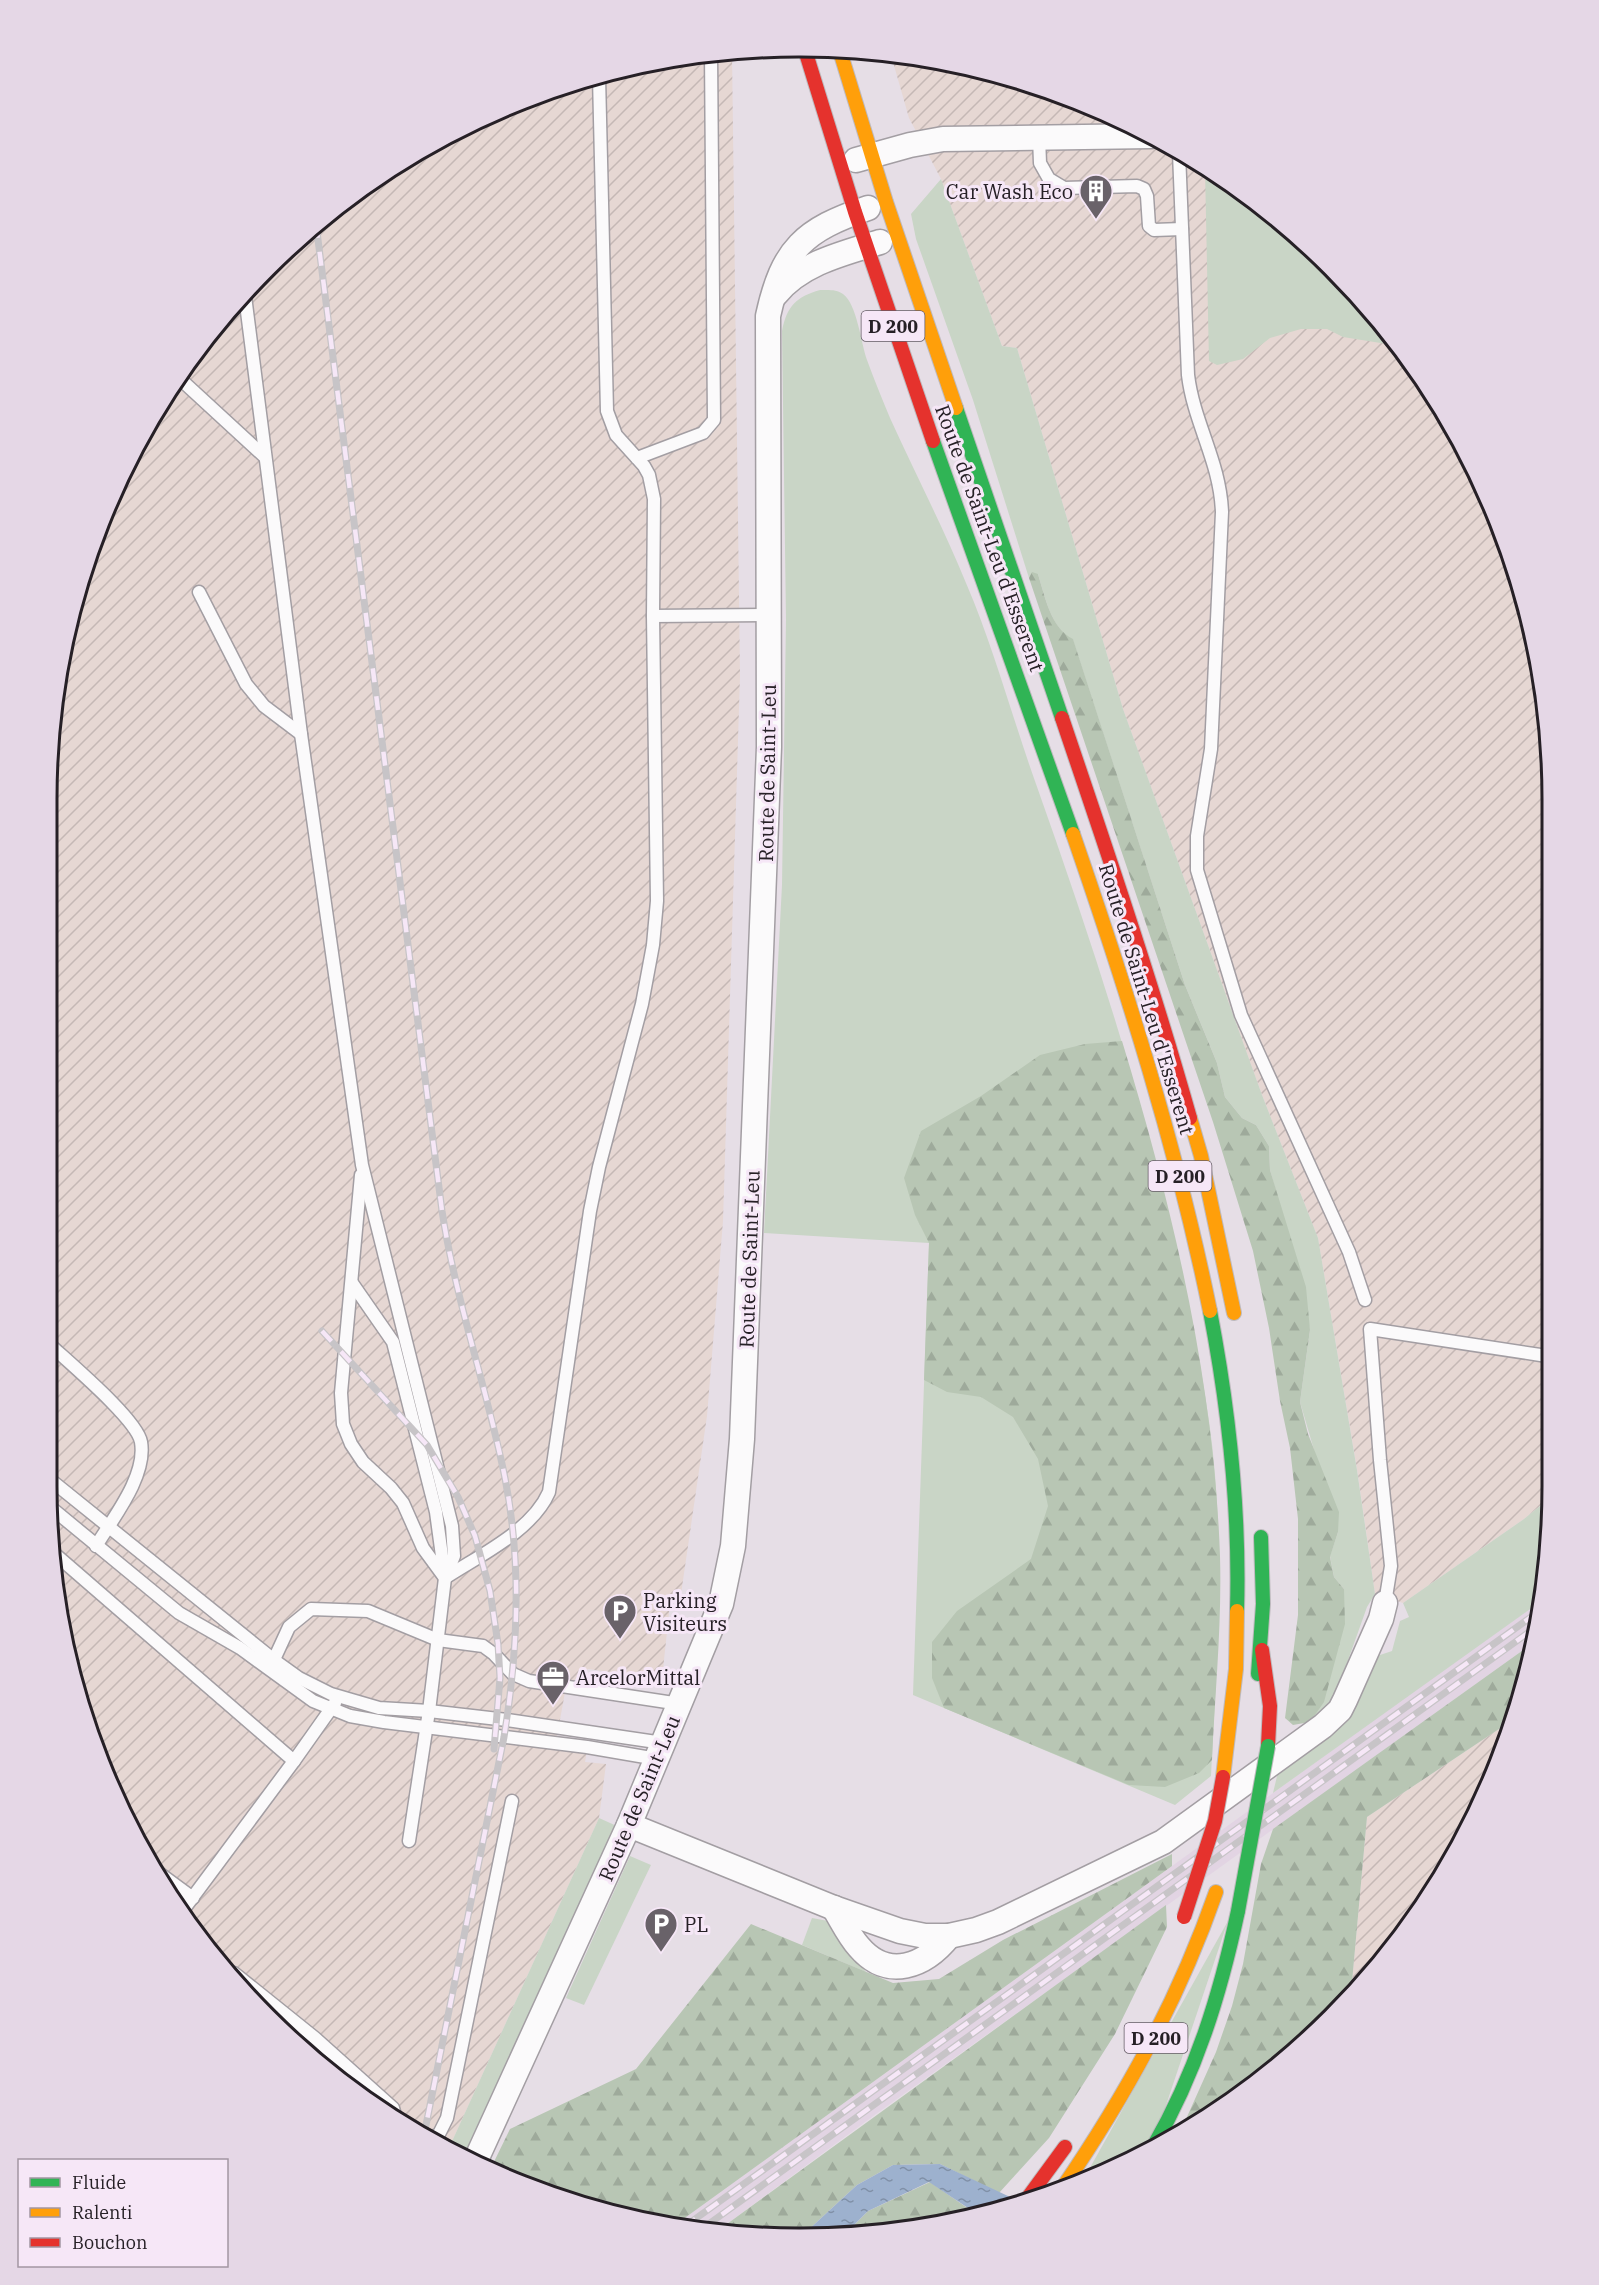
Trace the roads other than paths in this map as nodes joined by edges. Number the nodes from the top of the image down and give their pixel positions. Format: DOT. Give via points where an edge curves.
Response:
graph roads {
  1 [pos="807,57"];
  2 [pos="842,59"];
  3 [pos="711,62"];
  4 [pos="599,84"];
  5 [pos="1133,136"];
  6 [pos="1039,138"];
  7 [pos="871,156"];
  8 [pos="1179,161"];
  9 [pos="840,166"];
  10 [pos="886,202"];
  11 [pos="855,213"];
  12 [pos="1182,229"];
  13 [pos="897,236"];
  14 [pos="866,246"];
  15 [pos="771,303"];
  16 [pos="246,304"];
  17 [pos="185,383"];
  18 [pos="265,457"];
  19 [pos="637,458"];
  20 [pos="199,592"];
  21 [pos="653,615"];
  22 [pos="768,615"];
  23 [pos="301,734"];
  24 [pos="362,1165"];
  25 [pos="352,1283"];
  26 [pos="1365,1300"];
  27 [pos="1236,1321"];
  28 [pos="57,1352"];
  29 [pos="1542,1355"];
  30 [pos="57,1486"];
  31 [pos="58,1514"];
  32 [pos="1261,1525"];
  33 [pos="108,1527"];
  34 [pos="96,1546"];
  35 [pos="61,1559"];
  36 [pos="445,1578"];
  37 [pos="1385,1603"];
  38 [pos="438,1640"];
  39 [pos="1261,1642"];
  40 [pos="272,1665"];
  41 [pos="339,1697"];
  42 [pos="1256,1702"];
  43 [pos="680,1704"];
  44 [pos="331,1709"];
  45 [pos="429,1711"];
  46 [pos="426,1728"];
  47 [pos="660,1751"];
  48 [pos="294,1761"];
  49 [pos="1248,1762"];
  50 [pos="513,1801"];
  51 [pos="1241,1804"];
  52 [pos="629,1825"];
  53 [pos="409,1841"];
  54 [pos="172,1883"];
  55 [pos="1218,1887"];
  56 [pos="193,1898"];
  57 [pos="187,1906"];
  58 [pos="834,1908"];
  59 [pos="1182,1921"];
  60 [pos="949,1936"];
  61 [pos="254,1989"];
  62 [pos="388,2104"];
  63 [pos="438,2134"];
  64 [pos="1160,2135"];
  65 [pos="1071,2138"];
  66 [pos="478,2154"];
  67 [pos="1071,2176"];
  68 [pos="1033,2190"];
  1 -- 9 [label="main road, Route de Saint-Leu d'Esserent / D 200"];
  2 -- 7 [label="main road, Route de Saint-Leu d'Esserent / D 200"];
  3 -- 19 [label="lane" via="714,420 704,433"];
  4 -- 19 [label="lane" via="607,411 616,435"];
  5 -- 6 [label="street"];
  6 -- 7 [label="street" via="943,139"];
  6 -- 12 [label="lane" via="1040,163 1048,179 1064,188 1137,186 1147,196 1149,226 1154,230"];
  7 -- 9 [label="street"];
  7 -- 10 [label="main road, Route de Saint-Leu d'Esserent / D 200"];
  8 -- 12 [label="lane"];
  9 -- 11 [label="main road, Route de Saint-Leu d'Esserent / D 200"];
  10 -- 11 [label="street, Route de Saint-Leu"];
  10 -- 13 [label="main road, Route de Saint-Leu d'Esserent / D 200"];
  11 -- 14 [label="main road, Route de Saint-Leu d'Esserent / D 200"];
  11 -- 15 [label="street, Route de Saint-Leu" via="818,230 795,248 782,269"];
  12 -- 26 [label="lane" via="1190,394 1216,466 1222,512 1211,749 1197,836 1197,870 1241,1015 1348,1252"];
  13 -- 14 [label="street"];
  13 -- 27 [label="main road, Route de Saint-Leu d'Esserent / D 200" via="1170,1046 1203,1166"];
  14 -- 15 [label="street" via="800,272 784,284"];
  14 -- 59 [label="main road, Route de Saint-Leu d'Esserent / D 200, bridge" via="942,471 1086,869 1172,1144 1209,1297 1233,1456 1240,1575 1237,1663 1215,1821"];
  15 -- 22 [label="street, Route de Saint-Leu" via="766,340"];
  16 -- 18 [label="lane"];
  17 -- 18 [label="lane"];
  18 -- 23 [label="lane"];
  19 -- 21 [label="lane" via="649,475 654,499"];
  20 -- 23 [label="lane" via="246,684 264,706"];
  21 -- 22 [label="lane"];
  21 -- 36 [label="lane" via="657,876 653,945 638,1022 590,1210 552,1479 545,1502 528,1522"];
  22 -- 43 [label="street, Route de Saint-Leu" via="768,759 740,1484 725,1590"];
  23 -- 24 [label="lane"];
  24 -- 25 [label="lane"];
  24 -- 36 [label="lane" via="452,1526 454,1556"];
  25 -- 36 [label="lane" via="393,1342 436,1512"];
  25 -- 36 [label="lane" via="340,1404 343,1424 363,1462 403,1503 423,1548"];
  28 -- 33 [label="lane" via="139,1434 141,1458 135,1479"];
  29 -- 37 [label="lane" via="1370,1329 1391,1566"];
  30 -- 33 [label="lane"];
  31 -- 34 [label="lane"];
  32 -- 39 [label="main road"];
  33 -- 34 [label="lane"];
  33 -- 40 [label="lane"];
  34 -- 40 [label="lane" via="190,1621"];
  35 -- 48 [label="lane"];
  36 -- 38 [label="lane"];
  37 -- 60 [label="street" via="1340,1710 1323,1726 1151,1849 998,1922"];
  38 -- 40 [label="lane" via="368,1611 311,1609 289,1627"];
  38 -- 43 [label="lane" via="483,1646 513,1674 529,1681"];
  38 -- 45 [label="lane"];
  39 -- 42 [label="main road"];
  39 -- 64 [label="main road, bridge" via="1270,1706 1268,1746 1238,1911 1218,2001 1200,2053"];
  40 -- 41 [label="lane"];
  40 -- 44 [label="lane" via="313,1701"];
  41 -- 44 [label="lane"];
  41 -- 45 [label="lane" via="379,1708"];
  43 -- 47 [label="street, Route de Saint-Leu"];
  44 -- 46 [label="lane"];
  44 -- 48 [label="lane"];
  45 -- 46 [label="lane"];
  45 -- 47 [label="lane" via="559,1727"];
  46 -- 47 [label="lane" via="587,1747"];
  46 -- 53 [label="lane"];
  47 -- 52 [label="street, Route de Saint-Leu"];
  48 -- 56 [label="lane"];
  49 -- 51 [label="main road"];
  50 -- 63 [label="lane" via="447,2118"];
  52 -- 58 [label="street"];
  52 -- 66 [label="street, Route de Saint-Leu"];
  54 -- 56 [label="lane"];
  55 -- 67 [label="main road, D 200" via="1184,1979 1152,2047"];
  56 -- 57 [label="lane"];
  58 -- 60 [label="street" via="900,1931"];
  58 -- 60 [label="street" via="867,1956 887,1965 910,1966 921,1961"];
  61 -- 62 [label="lane"];
  65 -- 68 [label="main road"];
}
